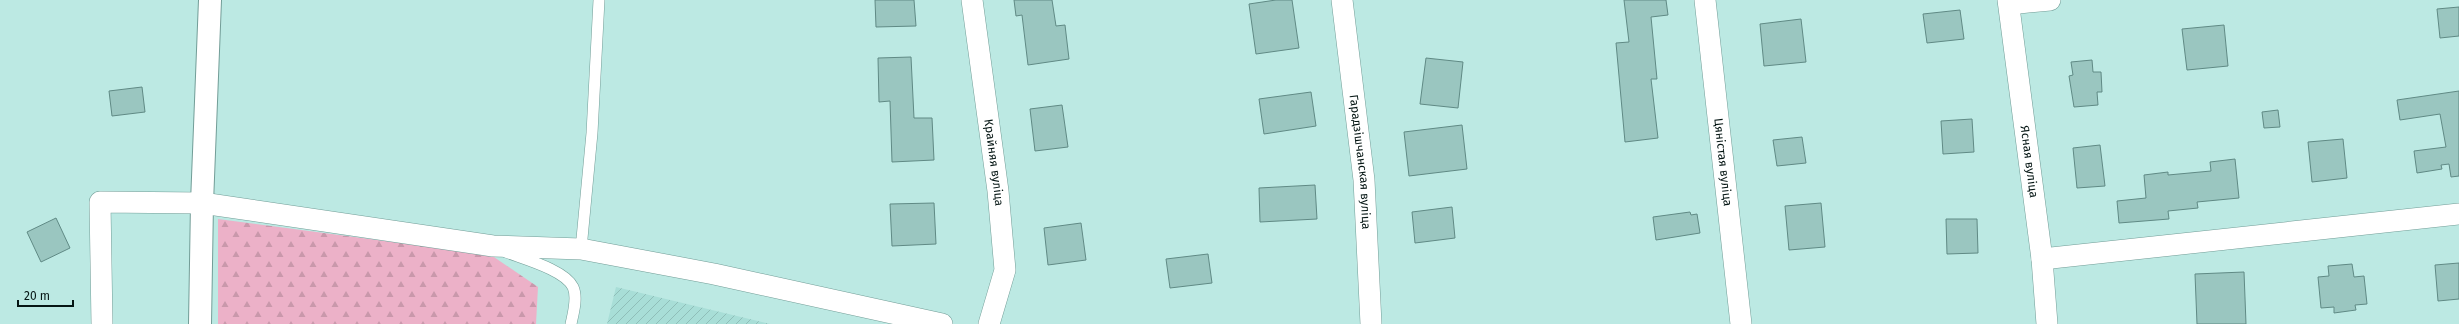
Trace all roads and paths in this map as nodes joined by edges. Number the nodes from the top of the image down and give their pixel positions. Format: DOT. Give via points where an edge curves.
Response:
graph roads {
  1 [pos="210,0"];
  2 [pos="599,0"];
  3 [pos="972,0"];
  4 [pos="1342,0"];
  5 [pos="1705,0"];
  6 [pos="2050,0"];
  7 [pos="2009,2"];
  8 [pos="202,203"];
  9 [pos="2459,214"];
  10 [pos="493,246"];
  11 [pos="580,249"];
  12 [pos="2042,259"];
  13 [pos="102,324"];
  14 [pos="200,324"];
  15 [pos="571,324"];
  16 [pos="942,324"];
  17 [pos="989,324"];
  18 [pos="1371,324"];
  19 [pos="1741,324"];
  20 [pos="2047,324"];
  1 -- 8 [label="main road"];
  2 -- 11 [label="lane" via="592,133"];
  3 -- 17 [label="street, Крайняя вуліца" via="998,191 1005,270"];
  4 -- 18 [label="street, Гарадзішчанская вуліца" via="1364,180"];
  5 -- 19 [label="street, Цяністая вуліца"];
  6 -- 7 [label="street"];
  7 -- 12 [label="street, Ясная вуліца"];
  8 -- 10 [label="street"];
  8 -- 13 [label="street" via="100,202"];
  8 -- 14 [label="main road"];
  9 -- 12 [label="street"];
  10 -- 11 [label="street"];
  10 -- 15 [label="lane" via="561,274 574,288 575,306"];
  11 -- 16 [label="street" via="714,274"];
  12 -- 20 [label="street, Ясная вуліца"];
}
